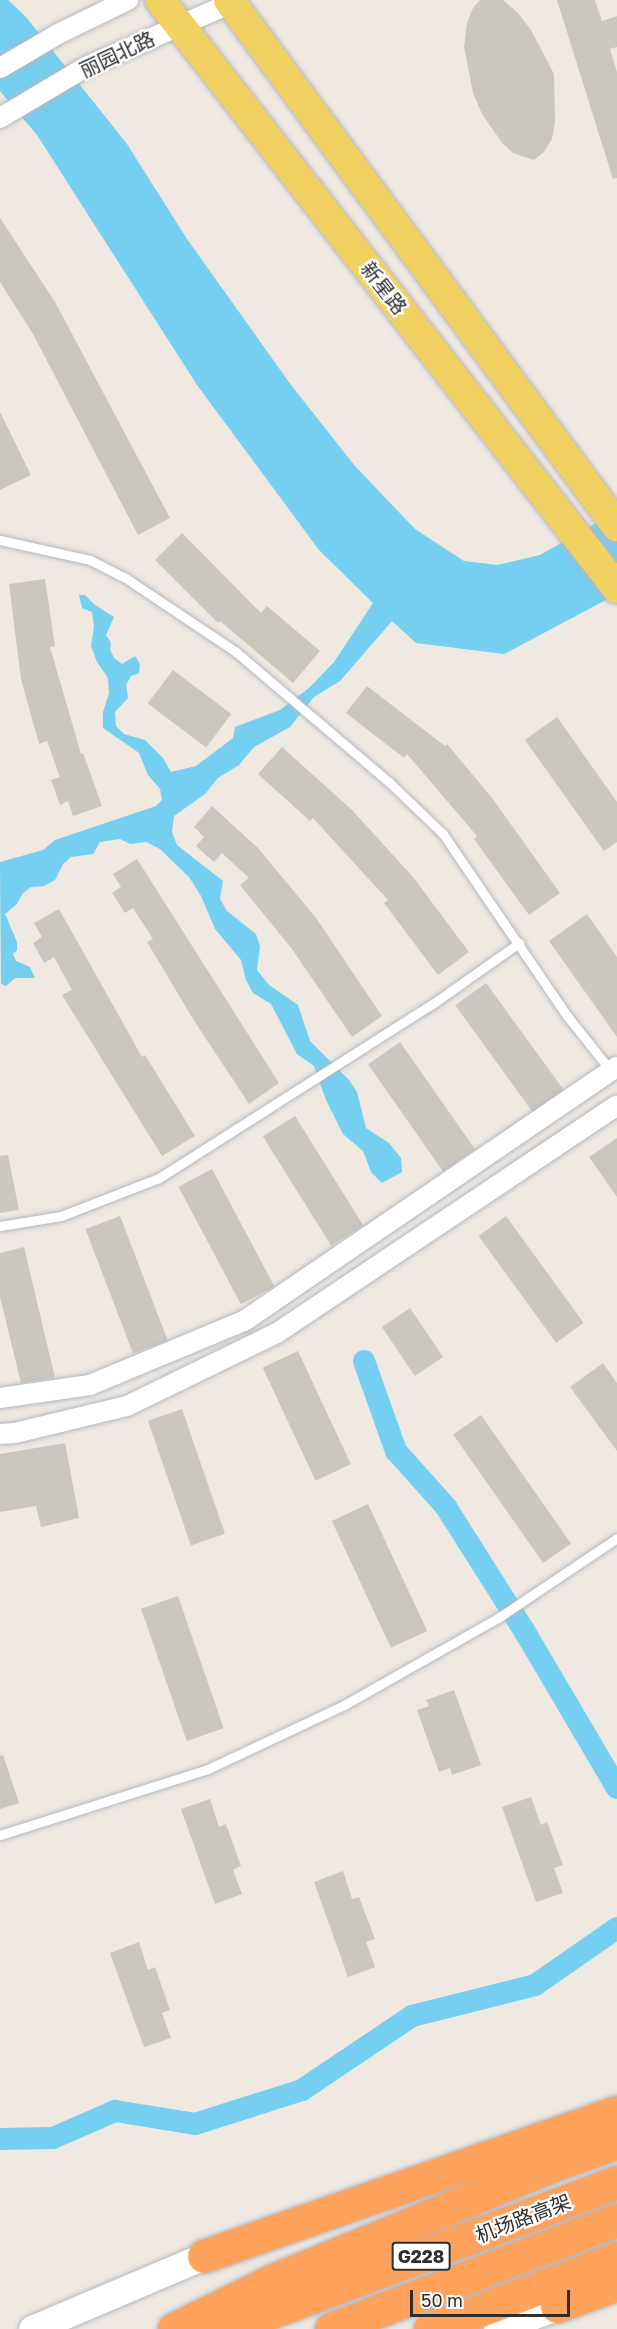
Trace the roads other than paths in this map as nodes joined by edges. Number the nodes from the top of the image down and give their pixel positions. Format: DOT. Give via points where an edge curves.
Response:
graph roads {
  1 [pos="128,0"];
  2 [pos="160,0"];
  3 [pos="233,1"];
  4 [pos="180,24"];
  5 [pos="0,68"];
  6 [pos="0,118"];
  7 [pos="617,526"];
  8 [pos="0,540"];
  9 [pos="612,582"];
  10 [pos="519,944"];
  11 [pos="615,1072"];
  12 [pos="617,1105"];
  13 [pos="0,1226"];
  14 [pos="0,1398"];
  15 [pos="0,1434"];
  16 [pos="617,1538"];
  17 [pos="0,1835"];
  18 [pos="617,2112"];
  19 [pos="617,2142"];
  20 [pos="617,2182"];
  21 [pos="617,2220"];
  22 [pos="204,2256"];
  23 [pos="617,2258"];
  24 [pos="617,2285"];
  25 [pos="557,2306"];
  26 [pos="32,2329"];
  27 [pos="174,2329"];
  28 [pos="226,2329"];
  29 [pos="331,2329"];
  30 [pos="430,2329"];
  31 [pos="497,2329"];
  1 -- 5 [label="street"];
  2 -- 4 [label="main road, 新星路"];
  3 -- 4 [label="street, 丽园北路"];
  3 -- 7 [label="main road"];
  4 -- 6 [label="street, 丽园北路" via="86,67"];
  4 -- 9 [label="main road, 新星路"];
  8 -- 10 [label="lane" via="90,560 124,577 236,652 443,834"];
  10 -- 11 [label="lane" via="568,1017"];
  10 -- 13 [label="lane" via="431,1005 159,1178 61,1216"];
  11 -- 14 [label="street" via="244,1321 90,1385"];
  12 -- 15 [label="street" via="277,1333 128,1406"];
  16 -- 17 [label="lane" via="498,1618 344,1705 208,1769"];
  18 -- 22 [label="highway"];
  19 -- 27 [label="highway" via="274,2280"];
  20 -- 28 [label="highway, 机场路高架 / G228"];
  21 -- 29 [label="highway, 机场路高架 / G228"];
  22 -- 26 [label="main road"];
  23 -- 30 [label="highway"];
  24 -- 25 [label="highway"];
  25 -- 31 [label="main road"];
}
